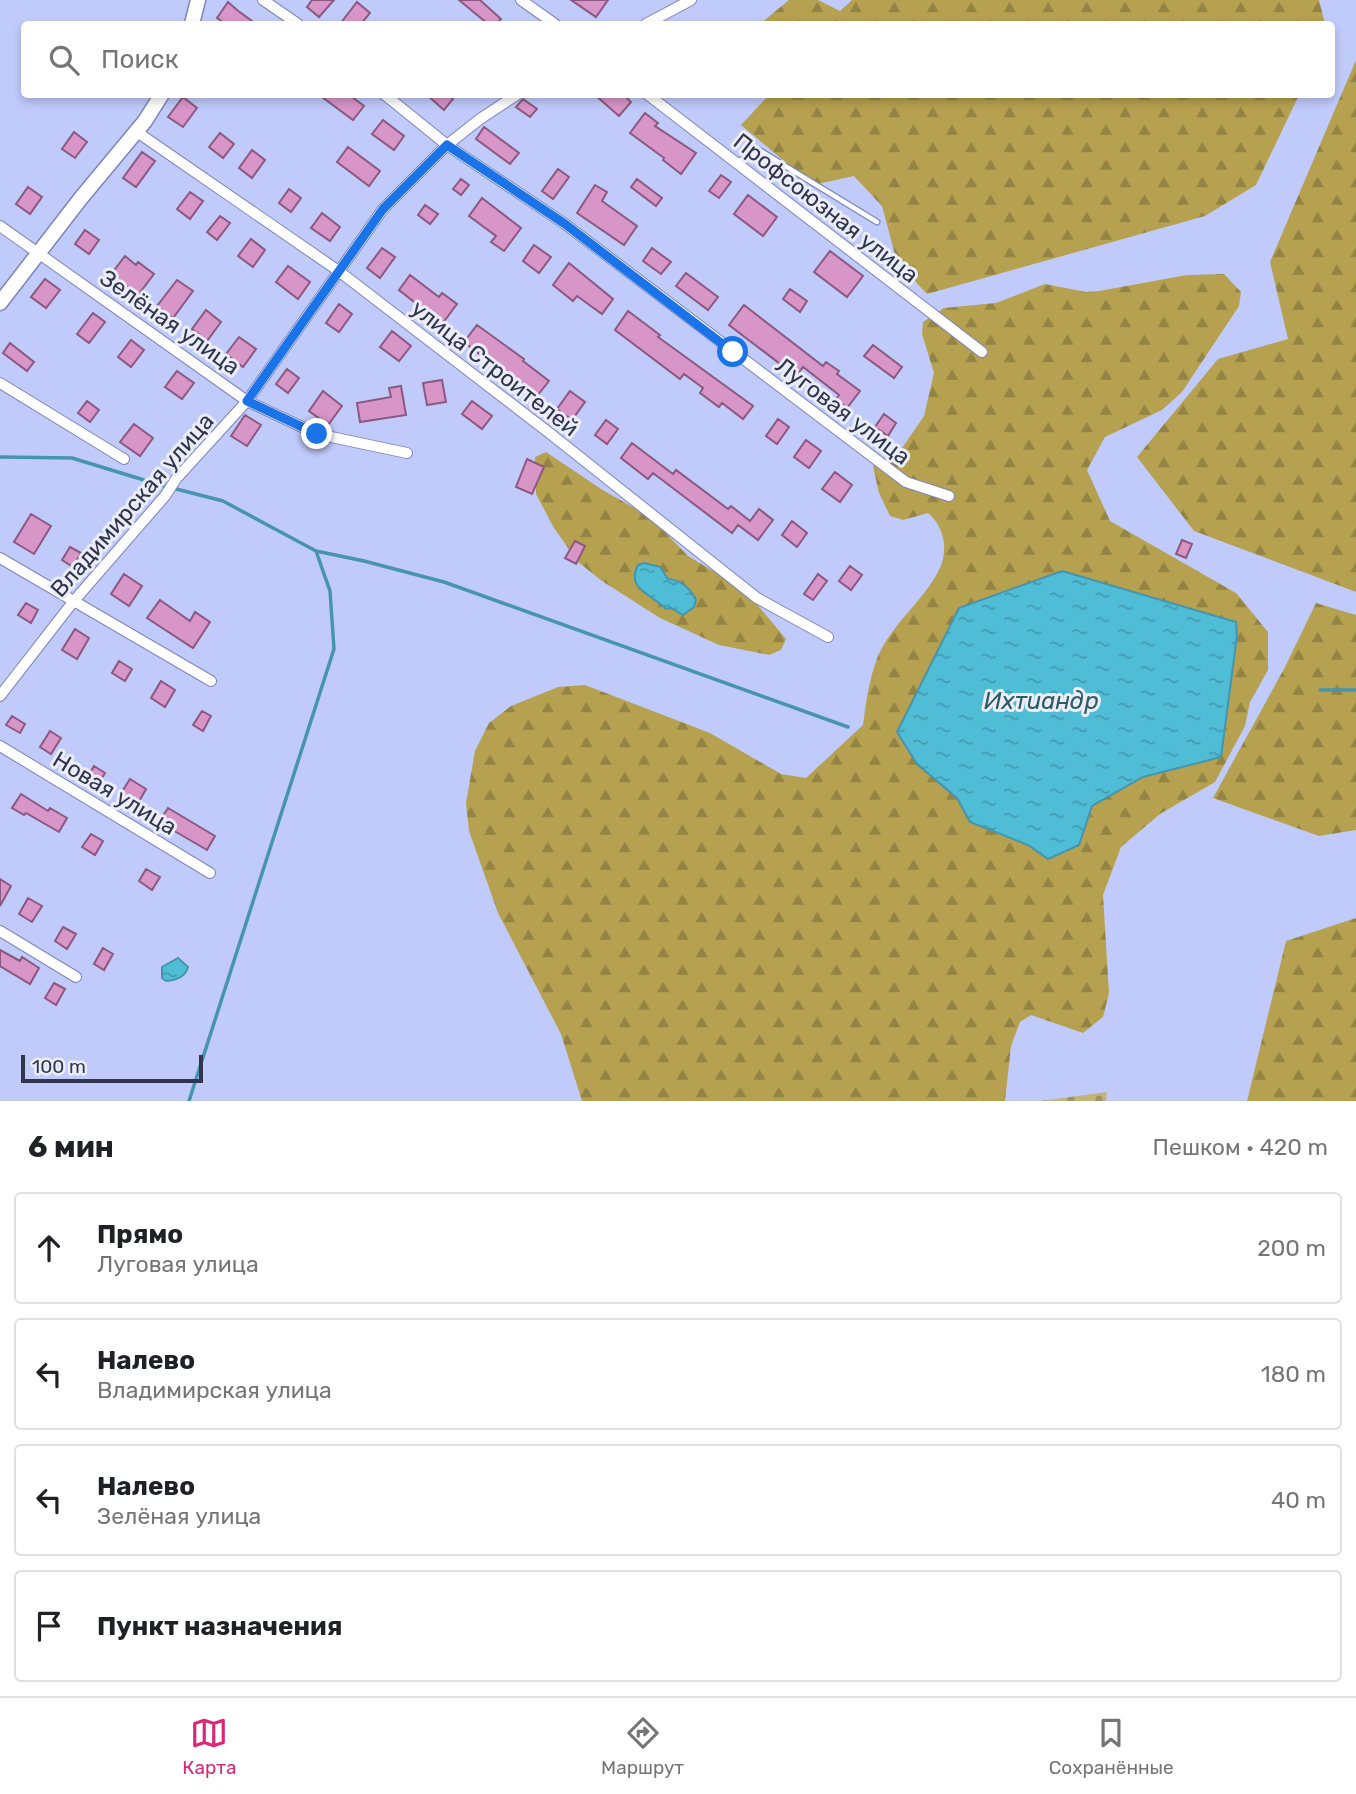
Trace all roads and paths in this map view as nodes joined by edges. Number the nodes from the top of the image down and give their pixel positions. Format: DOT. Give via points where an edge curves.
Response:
graph roads {
  1 [pos="198,0"];
  2 [pos="263,0"];
  3 [pos="521,0"];
  4 [pos="691,0"];
  5 [pos="193,21"];
  6 [pos="294,21"];
  7 [pos="551,21"];
  8 [pos="652,21"];
  9 [pos="159,98"];
  10 [pos="389,98"];
  11 [pos="512,98"];
  12 [pos="653,98"];
  13 [pos="137,132"];
  14 [pos="447,145"];
  15 [pos="736,162"];
  16 [pos="877,222"];
  17 [pos="0,226"];
  18 [pos="39,253"];
  19 [pos="340,272"];
  20 [pos="0,303"];
  21 [pos="982,352"];
  22 [pos="0,383"];
  23 [pos="247,401"];
  24 [pos="407,453"];
  25 [pos="124,459"];
  26 [pos="949,495"];
  27 [pos="0,558"];
  28 [pos="73,602"];
  29 [pos="828,637"];
  30 [pos="211,681"];
  31 [pos="0,696"];
  32 [pos="0,746"];
  33 [pos="210,873"];
  34 [pos="0,931"];
  35 [pos="76,977"];
  1 -- 5 [label="street"];
  2 -- 6 [label="street"];
  3 -- 7 [label="street"];
  4 -- 8 [label="street"];
  9 -- 13 [label="street"];
  10 -- 14 [label="street, Луговая улица"];
  11 -- 14 [label="street, Владимирская улица"];
  12 -- 15 [label="street, Профсоюзная улица"];
  13 -- 18 [label="street"];
  13 -- 19 [label="street, улица Строителей"];
  14 -- 19 [label="street, Владимирская улица" via="383,209"];
  14 -- 26 [label="street, Луговая улица" via="565,224 906,482"];
  15 -- 16 [label="lane" via="759,150"];
  15 -- 21 [label="street, Профсоюзная улица"];
  17 -- 18 [label="street, Зелёная улица"];
  18 -- 20 [label="street"];
  18 -- 23 [label="street, Зелёная улица"];
  19 -- 23 [label="street, Владимирская улица"];
  19 -- 29 [label="street, улица Строителей" via="757,598"];
  22 -- 25 [label="street"];
  23 -- 24 [label="street, Зелёная улица" via="317,434"];
  23 -- 28 [label="street, Владимирская улица"];
  27 -- 28 [label="street"];
  28 -- 30 [label="street"];
  28 -- 31 [label="street, Владимирская улица"];
  32 -- 33 [label="street, Новая улица"];
  34 -- 35 [label="street"];
}
